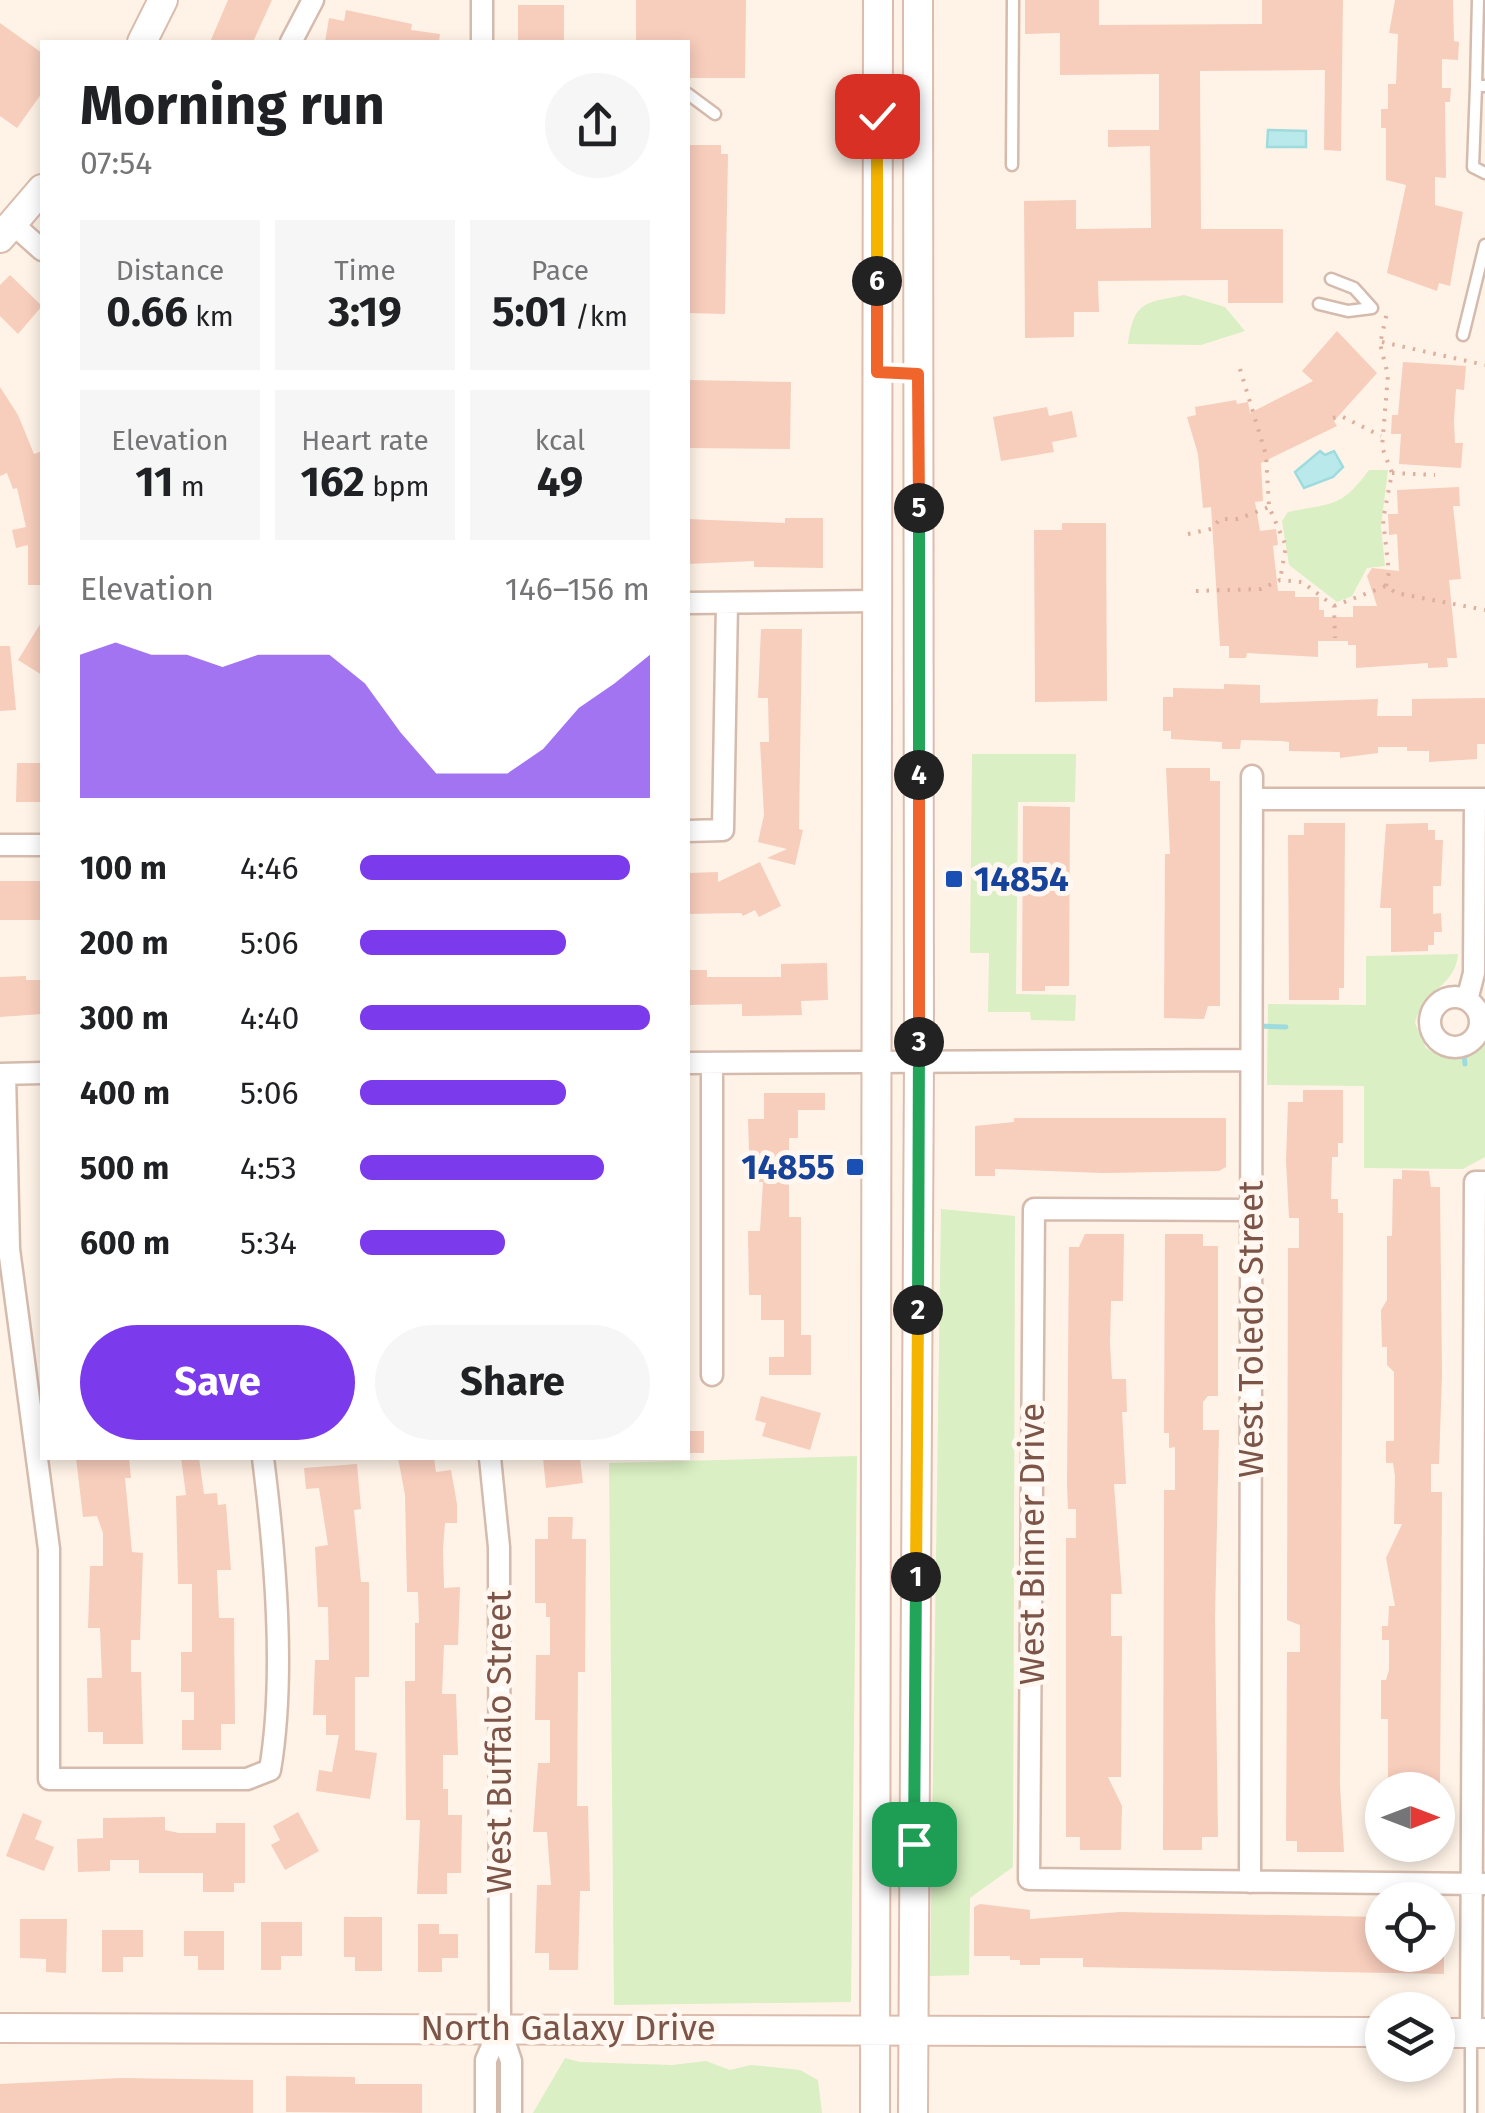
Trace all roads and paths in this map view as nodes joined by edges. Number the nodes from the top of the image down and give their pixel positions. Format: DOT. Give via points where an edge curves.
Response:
graph roads {
  1 [pos="163,0"];
  2 [pos="313,0"];
  3 [pos="482,0"];
  4 [pos="878,0"];
  5 [pos="918,0"];
  6 [pos="1012,0"];
  7 [pos="1478,0"];
  8 [pos="143,40"];
  9 [pos="292,40"];
  10 [pos="482,40"];
  11 [pos="1481,86"];
  12 [pos="690,95"];
  13 [pos="715,114"];
  14 [pos="1012,165"];
  15 [pos="1485,173"];
  16 [pos="40,191"];
  17 [pos="7,231"];
  18 [pos="1485,246"];
  19 [pos="40,249"];
  20 [pos="1331,279"];
  21 [pos="1319,304"];
  22 [pos="1387,312"];
  23 [pos="1464,336"];
  24 [pos="1380,342"];
  25 [pos="1485,365"];
  26 [pos="1240,369"];
  27 [pos="877,372"];
  28 [pos="918,374"];
  29 [pos="1333,418"];
  30 [pos="1381,436"];
  31 [pos="1392,473"];
  32 [pos="1435,475"];
  33 [pos="1269,508"];
  34 [pos="1188,534"];
  35 [pos="1280,580"];
  36 [pos="1386,586"];
  37 [pos="1196,591"];
  38 [pos="877,601"];
  39 [pos="690,602"];
  40 [pos="727,603"];
  41 [pos="1334,606"];
  42 [pos="1485,610"];
  43 [pos="1335,638"];
  44 [pos="1252,776"];
  45 [pos="1252,799"];
  46 [pos="1480,799"];
  47 [pos="690,831"];
  48 [pos="0,845"];
  49 [pos="40,845"];
  50 [pos="1467,1000"];
  51 [pos="1252,1060"];
  52 [pos="876,1062"];
  53 [pos="920,1062"];
  54 [pos="690,1063"];
  55 [pos="712,1063"];
  56 [pos="40,1073"];
  57 [pos="3,1074"];
  58 [pos="1480,1182"];
  59 [pos="1252,1210"];
  60 [pos="712,1375"];
  61 [pos="263,1460"];
  62 [pos="490,1460"];
  63 [pos="1250,1882"];
  64 [pos="1479,1884"];
  65 [pos="0,2028"];
  66 [pos="500,2028"];
  67 [pos="894,2029"];
  68 [pos="1365,2032"];
  69 [pos="1478,2033"];
  70 [pos="486,2113"];
  71 [pos="511,2113"];
  72 [pos="875,2113"];
  73 [pos="913,2113"];
  74 [pos="1471,2113"];
  1 -- 8 [label="main road"];
  2 -- 9 [label="street"];
  3 -- 10 [label="street"];
  4 -- 27 [label="main road"];
  5 -- 28 [label="main road"];
  6 -- 14 [label="lane"];
  7 -- 11 [label="lane"];
  11 -- 15 [label="lane" via="1473,166"];
  12 -- 13 [label="lane"];
  16 -- 17 [label="main road"];
  17 -- 19 [label="street"];
  18 -- 23 [label="lane"];
  20 -- 21 [label="lane" via="1354,288 1372,308"];
  22 -- 24 [label="path"];
  24 -- 25 [label="path"];
  24 -- 30 [label="path" via="1388,399"];
  26 -- 33 [label="path" via="1266,455"];
  27 -- 28 [label="main road"];
  27 -- 38 [label="main road"];
  28 -- 53 [label="main road"];
  29 -- 30 [label="path"];
  30 -- 31 [label="path"];
  31 -- 32 [label="path"];
  31 -- 36 [label="path" via="1383,520"];
  33 -- 34 [label="path"];
  33 -- 35 [label="path" via="1286,546"];
  35 -- 37 [label="path" via="1261,589"];
  35 -- 41 [label="path" via="1302,582"];
  36 -- 41 [label="path"];
  36 -- 42 [label="path"];
  38 -- 40 [label="street"];
  38 -- 52 [label="main road"];
  39 -- 40 [label="street"];
  40 -- 47 [label="street" via="722,830"];
  41 -- 43 [label="path"];
  44 -- 45 [label="street, West Toledo Street"];
  45 -- 46 [label="street"];
  45 -- 51 [label="street, West Toledo Street"];
  46 -- 50 [label="street" via="1474,973"];
  48 -- 49 [label="street"];
  51 -- 53 [label="street"];
  51 -- 59 [label="street, West Toledo Street"];
  52 -- 53 [label="street"];
  52 -- 55 [label="street"];
  52 -- 67 [label="main road"];
  53 -- 67 [label="main road"];
  54 -- 55 [label="street"];
  55 -- 60 [label="street"];
  56 -- 57 [label="street"];
  57 -- 61 [label="street" via="9,1249 50,1548 49,1779 247,1779 270,1770 274,1552"];
  58 -- 64 [label="street"];
  59 -- 63 [label="street, West Toledo Street"];
  59 -- 63 [label="street, West Binner Drive" via="1034,1209 1030,1880"];
  62 -- 66 [label="street, West Buffalo Street" via="499,1547"];
  63 -- 64 [label="street"];
  64 -- 69 [label="street"];
  65 -- 66 [label="main road, North Galaxy Drive"];
  66 -- 67 [label="main road, North Galaxy Drive"];
  66 -- 70 [label="street" via="486,2060"];
  66 -- 71 [label="street" via="512,2061"];
  67 -- 68 [label="main road, North Galaxy Drive"];
  67 -- 72 [label="main road"];
  67 -- 73 [label="main road"];
  69 -- 74 [label="lane"];
}
